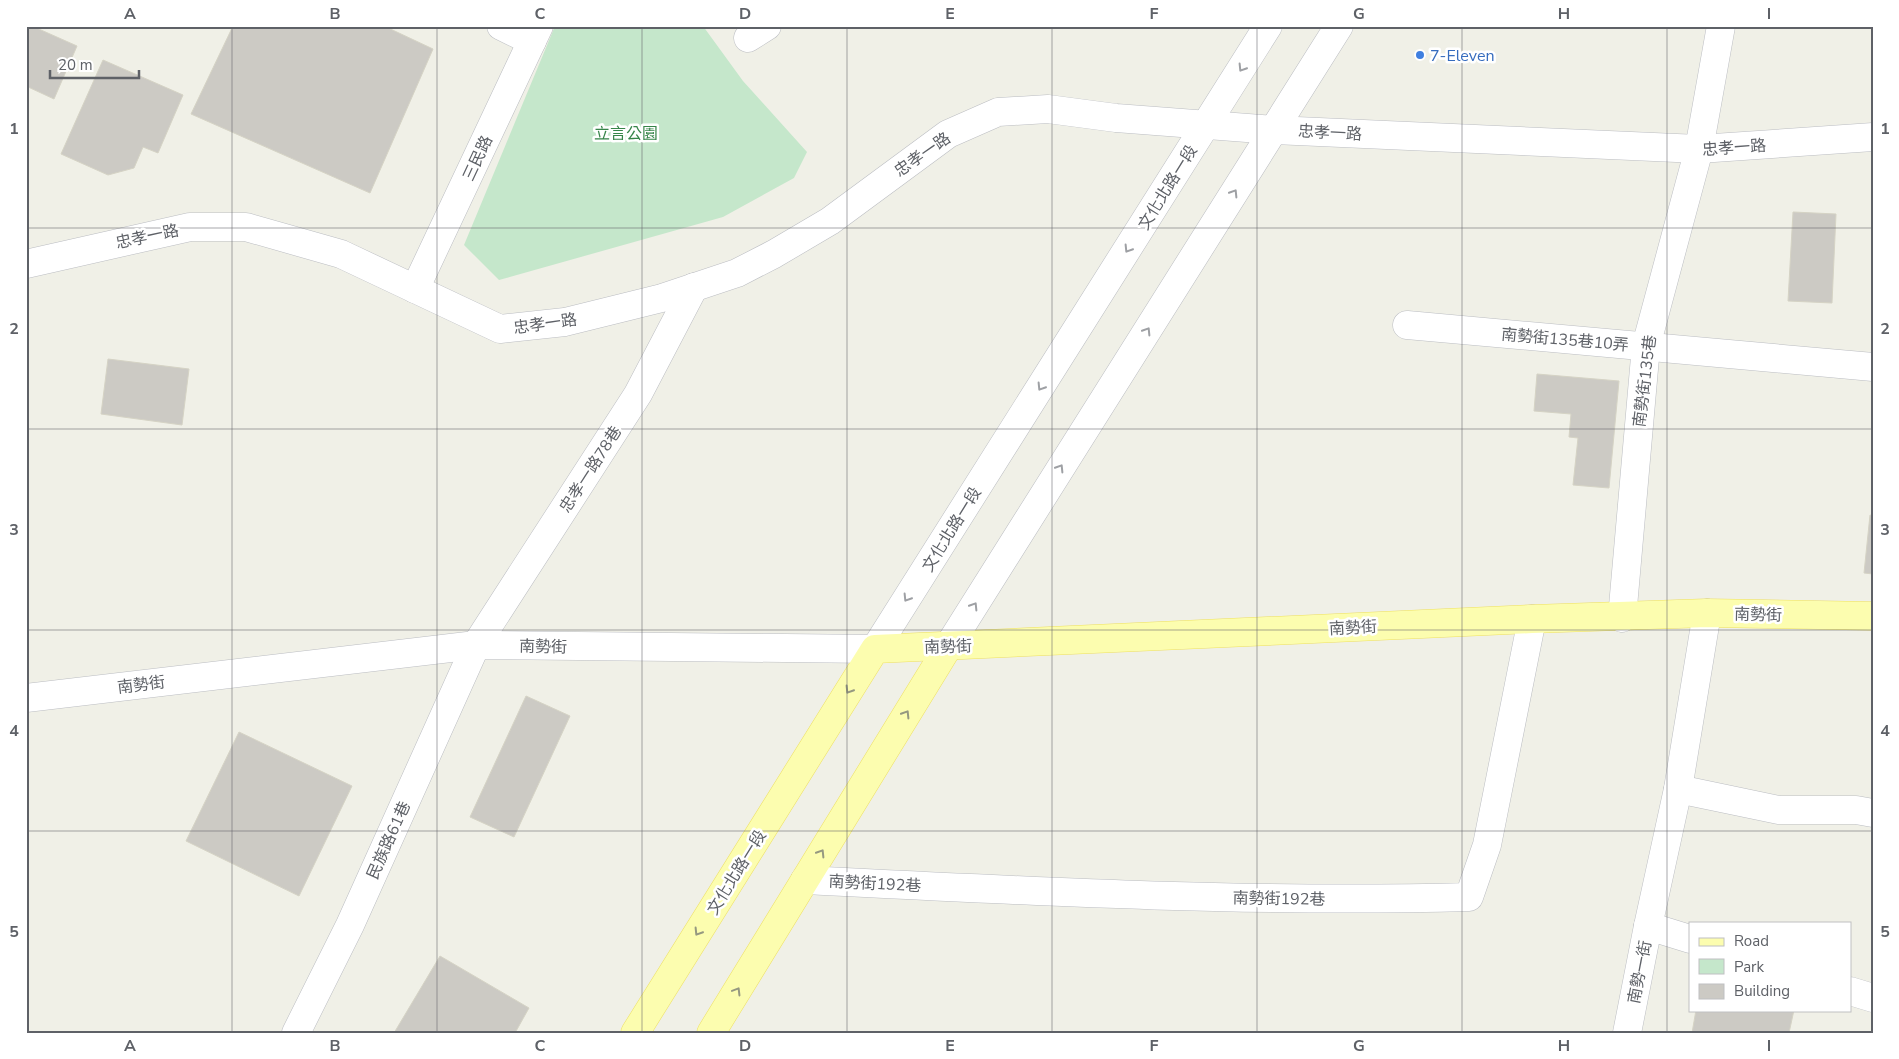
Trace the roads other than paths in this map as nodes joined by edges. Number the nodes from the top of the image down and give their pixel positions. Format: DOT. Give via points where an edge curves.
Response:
graph roads {
  1 [pos="502,26"];
  2 [pos="1268,26"];
  3 [pos="1339,26"];
  4 [pos="1721,26"];
  5 [pos="536,34"];
  6 [pos="1207,124"];
  7 [pos="1274,130"];
  8 [pos="1873,137"];
  9 [pos="1699,150"];
  10 [pos="26,264"];
  11 [pos="694,287"];
  12 [pos="415,289"];
  13 [pos="1407,325"];
  14 [pos="1646,346"];
  15 [pos="1873,367"];
  16 [pos="1707,613"];
  17 [pos="1873,616"];
  18 [pos="1622,618"];
  19 [pos="1532,619"];
  20 [pos="476,645"];
  21 [pos="948,647"];
  22 [pos="875,649"];
  23 [pos="26,698"];
  24 [pos="1678,789"];
  25 [pos="1873,813"];
  26 [pos="805,880"];
  27 [pos="1648,926"];
  28 [pos="1689,939"];
  29 [pos="1852,991"];
  30 [pos="1873,998"];
  31 [pos="296,1033"];
  32 [pos="635,1033"];
  33 [pos="711,1033"];
  34 [pos="1627,1033"];
  1 -- 5 [label="street"];
  2 -- 6 [label="street, 文化北路一段, one-way"];
  3 -- 7 [label="street"];
  4 -- 9 [label="street, 南勢街135巷"];
  5 -- 12 [label="street, 三民路"];
  6 -- 7 [label="street, 忠孝一路"];
  6 -- 11 [label="street, 忠孝一路" via="1116,118 1048,109 998,112 948,134 830,221 774,254 737,273"];
  6 -- 22 [label="street, 文化北路一段, one-way"];
  7 -- 9 [label="street, 忠孝一路"];
  21 -- 7 [label="street, one-way"];
  8 -- 9 [label="street, 忠孝一路"];
  9 -- 14 [label="street, 南勢街135巷"];
  10 -- 12 [label="street, 忠孝一路" via="190,227 246,227 341,254"];
  11 -- 12 [label="street, 忠孝一路" via="564,322 500,329"];
  11 -- 20 [label="street, 忠孝一路78巷" via="638,394"];
  13 -- 14 [label="street, 南勢街135巷10弄"];
  14 -- 15 [label="street, 南勢街135巷10弄"];
  14 -- 18 [label="street, 南勢街135巷"];
  16 -- 17 [label="main road, 南勢街"];
  16 -- 18 [label="main road, 南勢街"];
  16 -- 24 [label="street"];
  18 -- 19 [label="main road, 南勢街"];
  19 -- 21 [label="main road, 南勢街"];
  19 -- 26 [label="street, 南勢街192巷" via="1486,845 1469,897 1372,899 1106,894"];
  20 -- 22 [label="street, 南勢街"];
  20 -- 23 [label="street, 南勢街"];
  20 -- 31 [label="street, 民族路61巷" via="350,925"];
  21 -- 22 [label="main road, 南勢街"];
  26 -- 21 [label="main road, one-way"];
  22 -- 32 [label="main road, 文化北路一段, one-way"];
  24 -- 25 [label="street" via="1779,810"];
  24 -- 27 [label="street"];
  33 -- 26 [label="main road, one-way"];
  27 -- 28 [label="street, 南勢一街"];
  27 -- 34 [label="street, 南勢一街"];
  29 -- 30 [label="street"];
}
